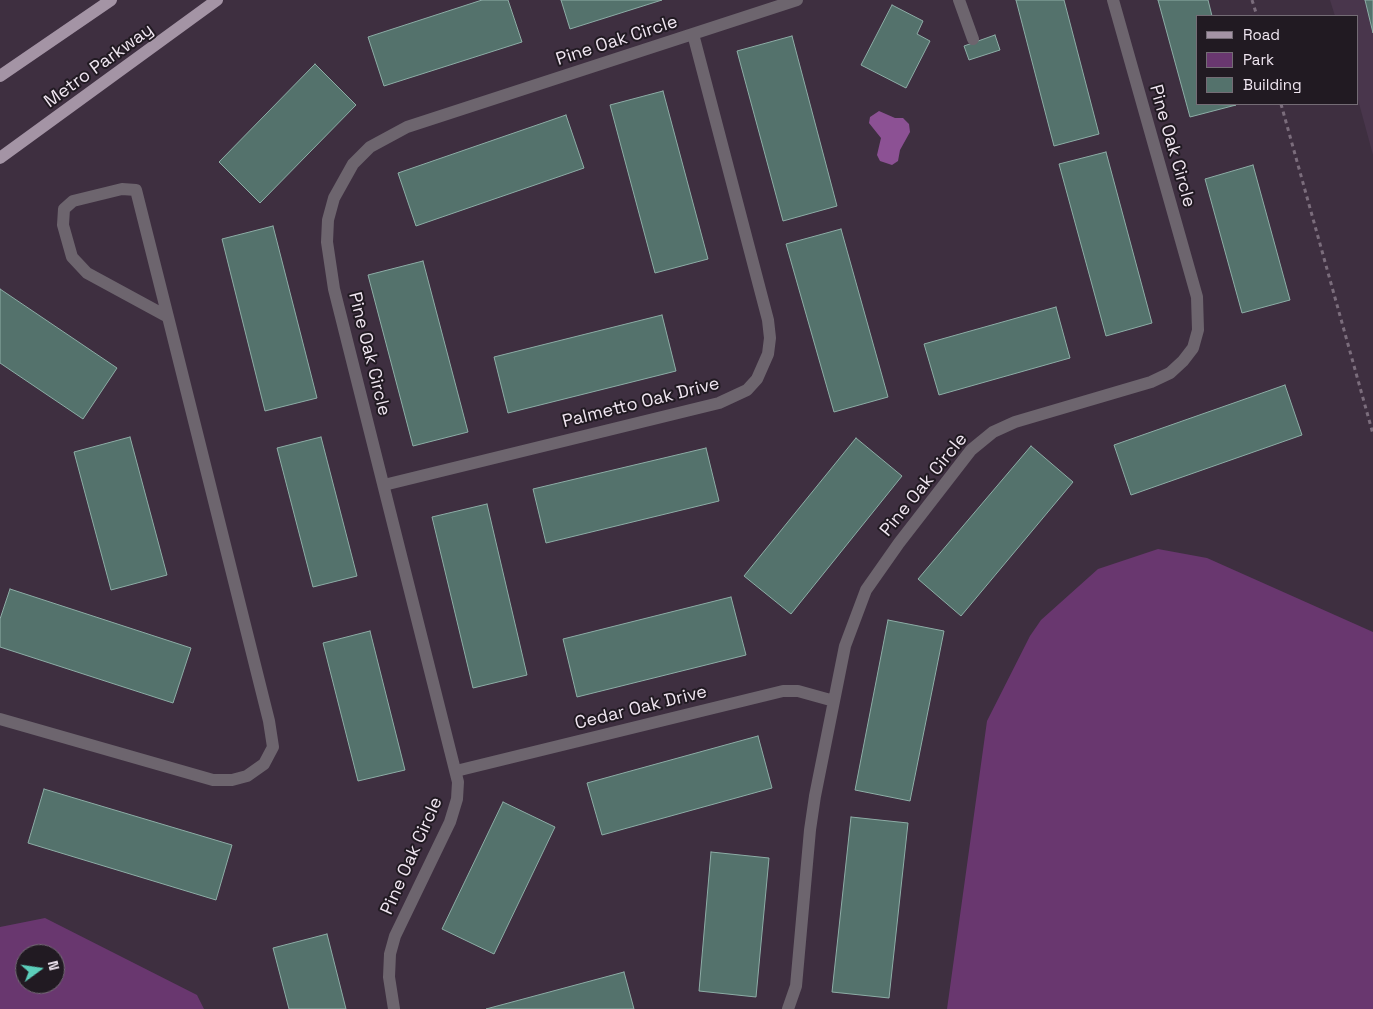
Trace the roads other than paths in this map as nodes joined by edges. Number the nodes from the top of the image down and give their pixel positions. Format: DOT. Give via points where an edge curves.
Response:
graph roads {
  1 [pos="111,0"];
  2 [pos="217,0"];
  3 [pos="797,0"];
  4 [pos="959,0"];
  5 [pos="1113,0"];
  6 [pos="692,34"];
  7 [pos="973,39"];
  8 [pos="0,76"];
  9 [pos="0,158"];
  10 [pos="168,317"];
  11 [pos="384,485"];
  12 [pos="834,702"];
  13 [pos="0,719"];
  14 [pos="456,771"];
  15 [pos="394,1009"];
  16 [pos="788,1009"];
  1 -- 8 [label="main road"];
  2 -- 9 [label="main road, Metro Parkway"];
  3 -- 6 [label="street, Pine Oak Circle"];
  4 -- 7 [label="street"];
  5 -- 12 [label="street, Pine Oak Circle" via="1196,297 1198,330 1193,348 1170,373 1151,382 1015,422 993,432 971,450 866,590 845,646"];
  6 -- 11 [label="street, Pine Oak Circle" via="407,127 370,147 353,164 334,198 328,256"];
  6 -- 11 [label="street, Palmetto Oak Drive" via="768,320 768,354 757,379 747,390 719,403"];
  10 -- 10 [label="street" via="136,190 122,189 73,201 64,209 63,225 72,257 87,274"];
  10 -- 13 [label="street" via="273,747 264,764 247,776 213,780"];
  11 -- 14 [label="street, Pine Oak Circle"];
  12 -- 14 [label="street, Cedar Oak Drive" via="798,691 783,691"];
  12 -- 16 [label="street, Pine Oak Circle" via="810,830 796,986"];
  14 -- 15 [label="street, Pine Oak Circle" via="457,799 450,822 395,936 390,954 389,977"];
}
